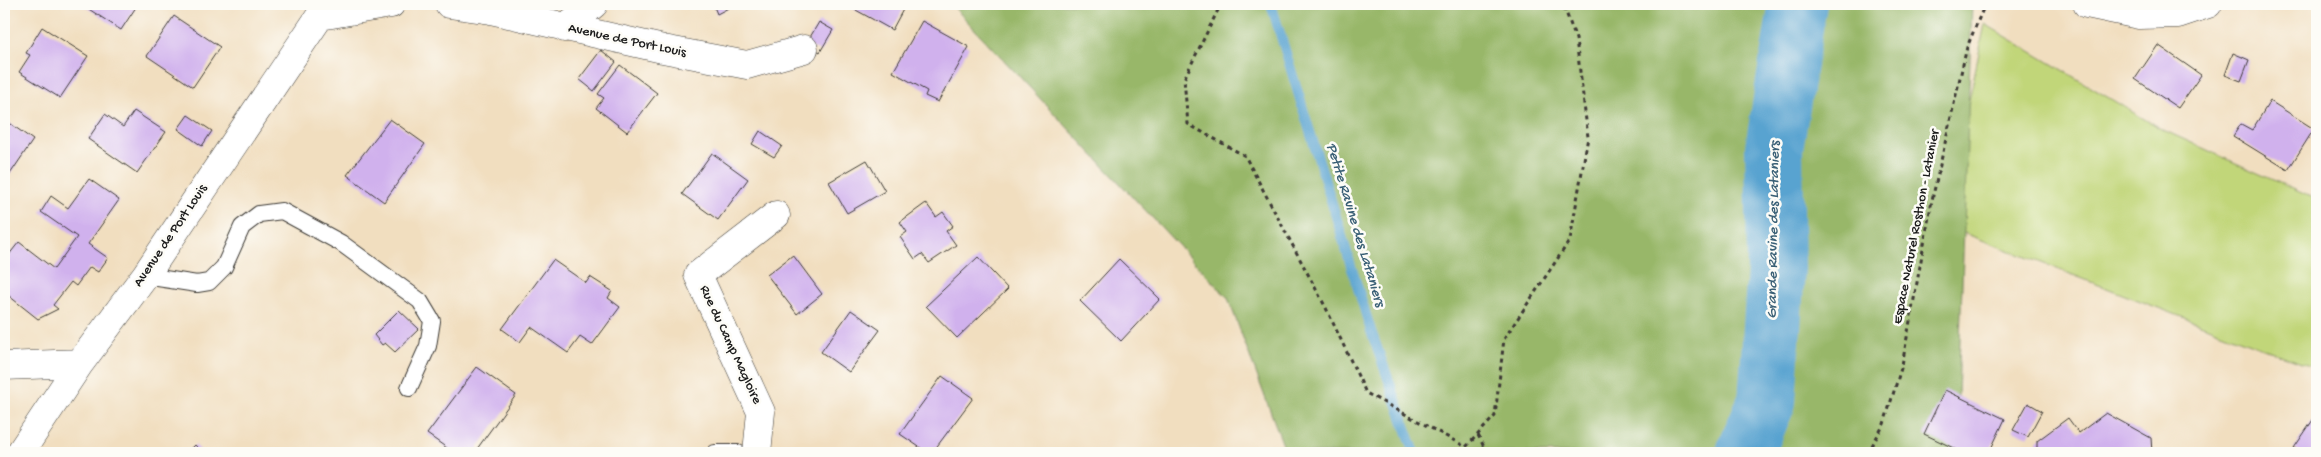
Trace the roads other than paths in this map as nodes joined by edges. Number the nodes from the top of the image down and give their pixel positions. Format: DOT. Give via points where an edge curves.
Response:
graph roads {
  1 [pos="391,4"];
  2 [pos="449,4"];
  3 [pos="594,4"];
  4 [pos="2087,4"];
  5 [pos="2208,4"];
  6 [pos="324,10"];
  7 [pos="565,28"];
  8 [pos="804,49"];
  9 [pos="776,215"];
  10 [pos="145,276"];
  11 [pos="80,363"];
  12 [pos="4,366"];
  13 [pos="409,388"];
  14 [pos="20,453"];
  15 [pos="715,453"];
  16 [pos="738,453"];
  17 [pos="758,453"];
  1 -- 6 [label="street, Avenue de Port Louis"];
  2 -- 7 [label="street, Avenue de Port Louis" via="492,10"];
  3 -- 7 [label="street"];
  4 -- 5 [label="street" via="2139,16 2178,14"];
  6 -- 10 [label="street, Avenue de Port Louis"];
  7 -- 8 [label="street, Avenue de Port Louis" via="747,65"];
  9 -- 17 [label="street, Rue du Camp Magloire" via="698,276 761,412"];
  10 -- 11 [label="street, Avenue de Port Louis"];
  10 -- 13 [label="lane" via="197,284 209,282 224,267 242,227 259,214 282,211 341,243 420,301 432,321 428,346"];
  11 -- 12 [label="street"];
  11 -- 14 [label="street, Avenue de Port Louis"];
  15 -- 16 [label="lane"];
}
